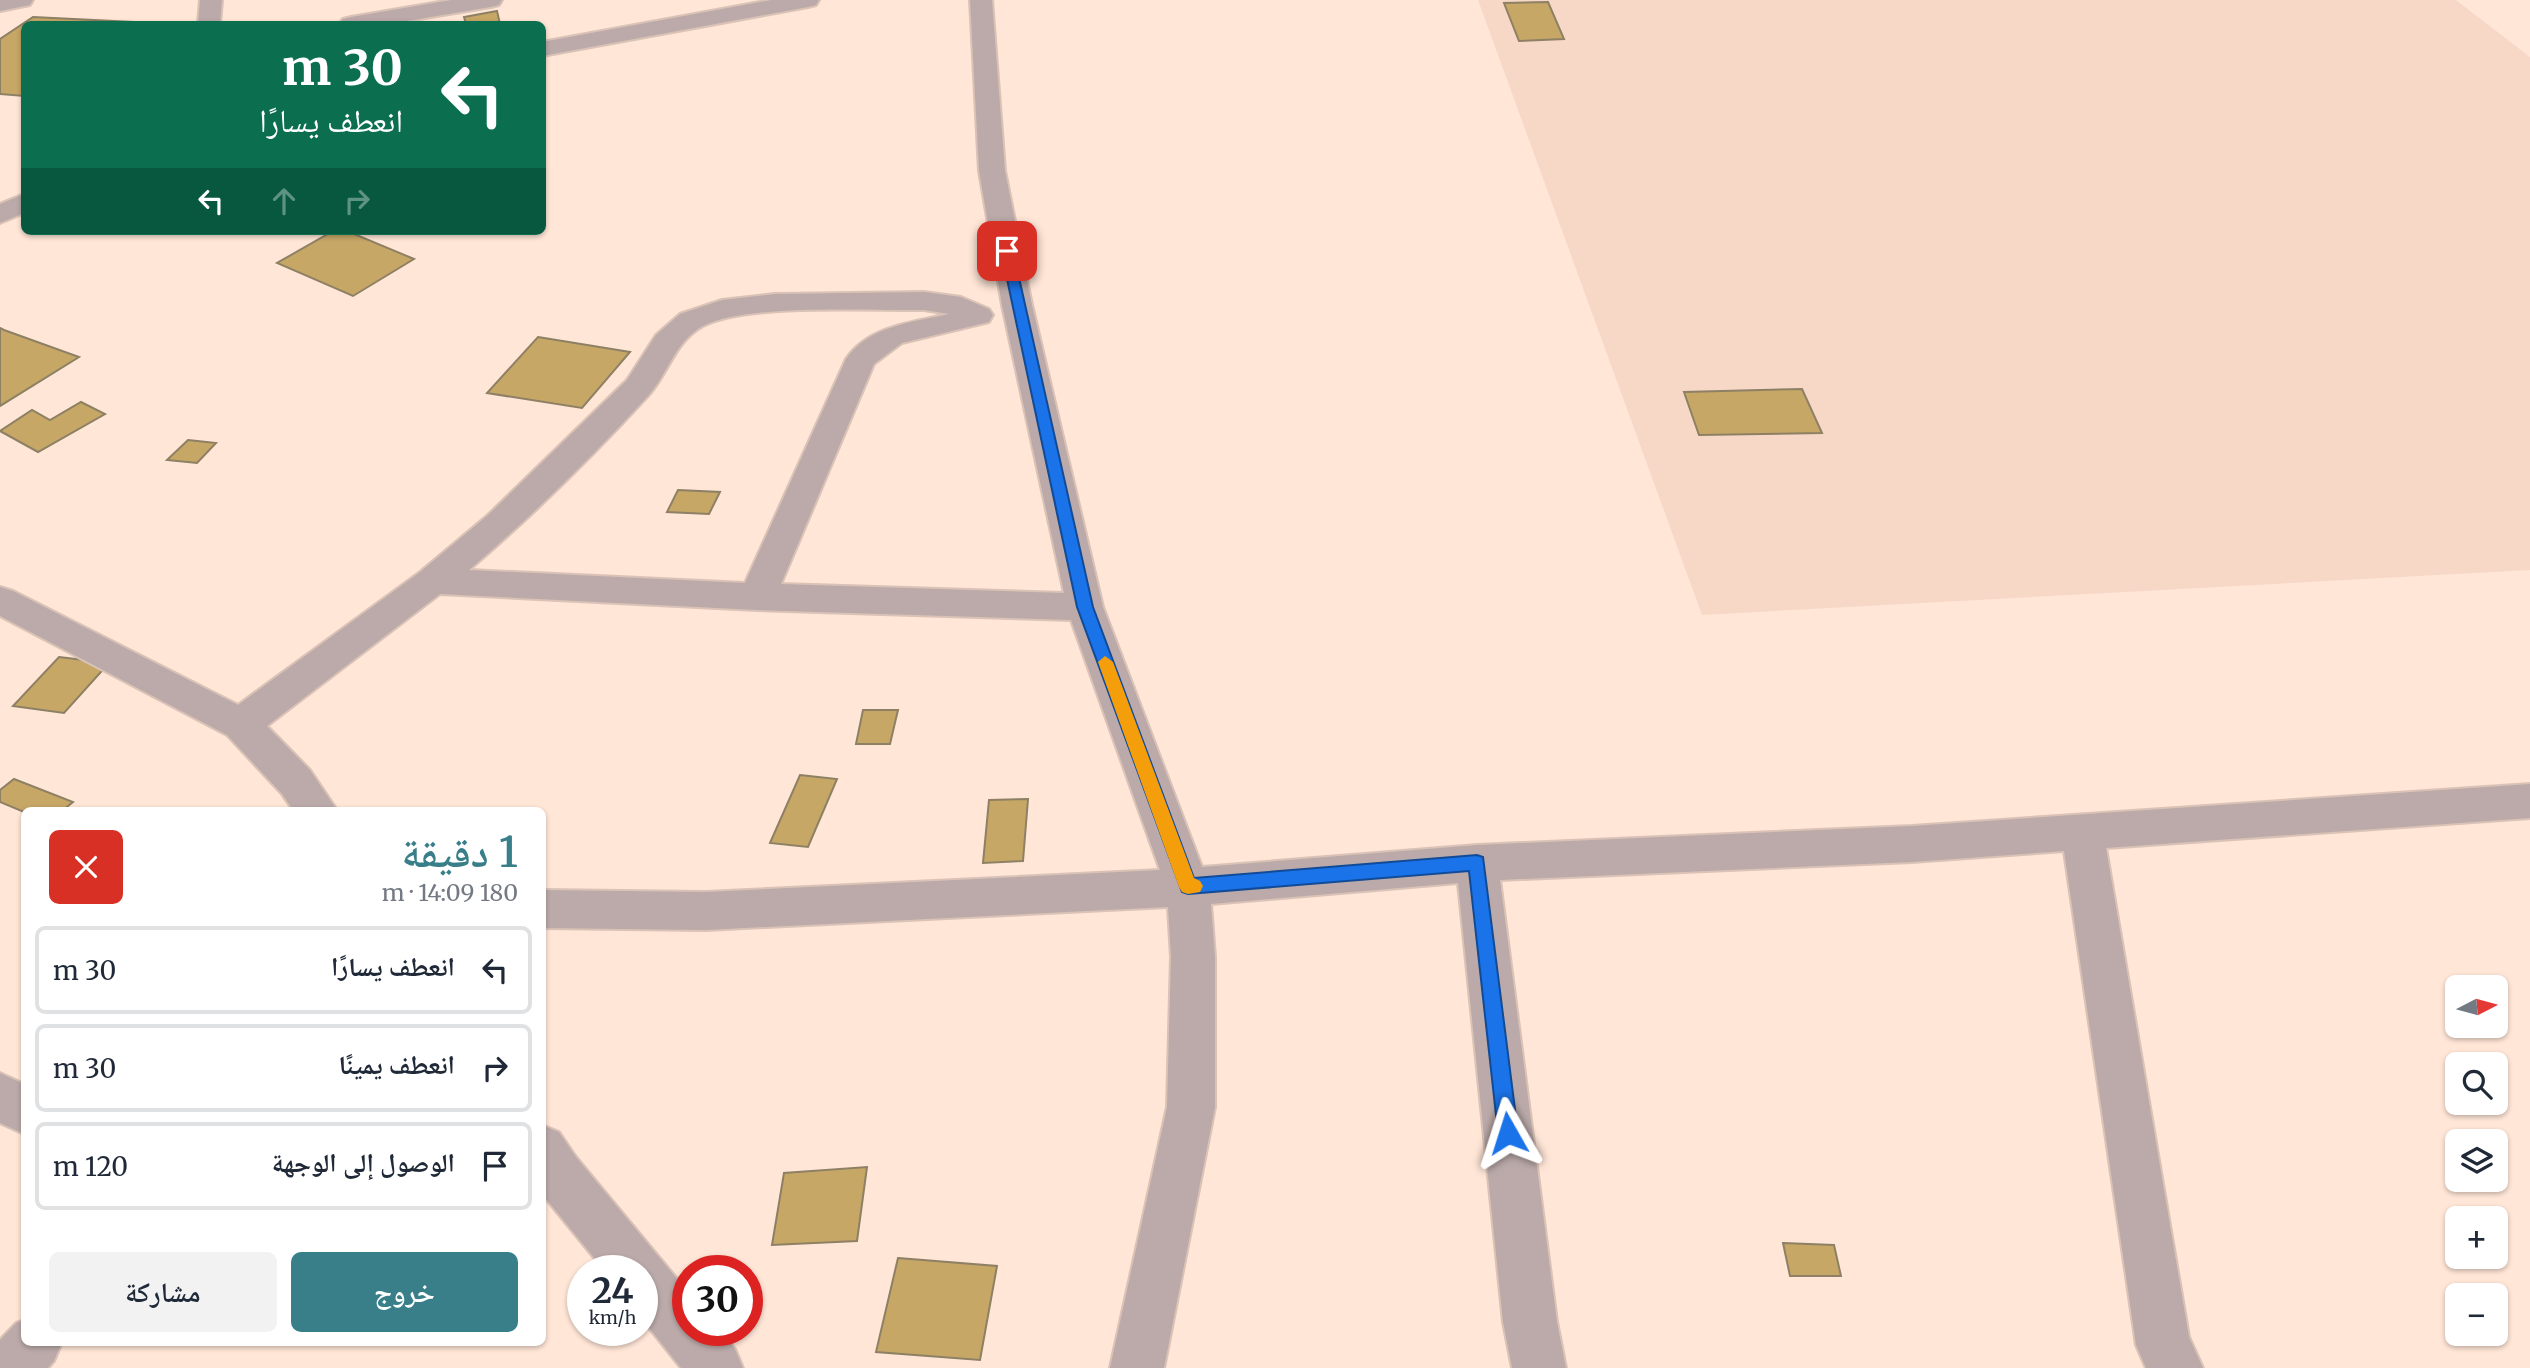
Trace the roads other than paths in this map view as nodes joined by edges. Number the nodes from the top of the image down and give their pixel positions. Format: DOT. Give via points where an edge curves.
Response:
graph roads {
  1 [pos="22,0"];
  2 [pos="211,0"];
  3 [pos="491,0"];
  4 [pos="981,0"];
  5 [pos="793,1"];
  6 [pos="0,4"];
  7 [pos="209,21"];
  8 [pos="368,21"];
  9 [pos="546,48"];
  10 [pos="21,204"];
  11 [pos="0,215"];
  12 [pos="1017,305"];
  13 [pos="978,315"];
  14 [pos="433,581"];
  15 [pos="757,597"];
  16 [pos="0,600"];
  17 [pos="1085,607"];
  18 [pos="242,723"];
  19 [pos="2530,801"];
  20 [pos="314,807"];
  21 [pos="2082,832"];
  22 [pos="1477,863"];
  23 [pos="1188,887"];
  24 [pos="546,909"];
  25 [pos="0,1096"];
  26 [pos="21,1109"];
  27 [pos="546,1155"];
  28 [pos="625,1255"];
  29 [pos="658,1297"];
  30 [pos="31,1346"];
  31 [pos="11,1368"];
  32 [pos="716,1368"];
  33 [pos="1138,1368"];
  34 [pos="1539,1368"];
  35 [pos="2176,1368"];
  1 -- 6 [label="street"];
  2 -- 7 [label="street"];
  3 -- 8 [label="street"];
  4 -- 12 [label="street" via="992,171"];
  5 -- 9 [label="street"];
  10 -- 11 [label="street"];
  12 -- 13 [label="street"];
  12 -- 17 [label="street"];
  13 -- 14 [label="street" via="950,303 924,301 775,303 722,309 691,320 667,342 639,387 500,524"];
  13 -- 15 [label="street" via="892,336 861,359"];
  14 -- 15 [label="street"];
  14 -- 18 [label="street"];
  15 -- 17 [label="street"];
  16 -- 18 [label="street"];
  17 -- 23 [label="street"];
  18 -- 20 [label="street"];
  19 -- 21 [label="street"];
  21 -- 22 [label="street"];
  21 -- 35 [label="street" via="2163,1345"];
  22 -- 23 [label="street"];
  22 -- 34 [label="street"];
  23 -- 24 [label="street" via="706,911"];
  23 -- 33 [label="street" via="1193,957 1191,1107"];
  25 -- 26 [label="street"];
  27 -- 28 [label="street"];
  29 -- 32 [label="street"];
  30 -- 31 [label="street"];
}
